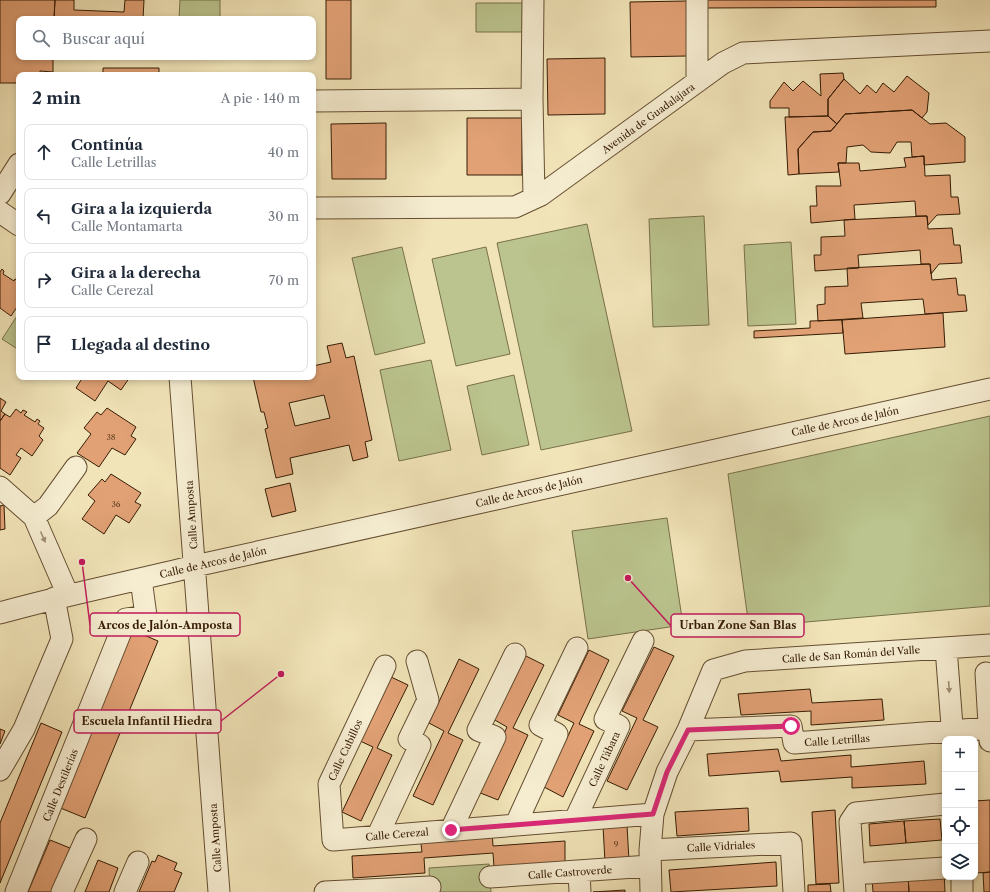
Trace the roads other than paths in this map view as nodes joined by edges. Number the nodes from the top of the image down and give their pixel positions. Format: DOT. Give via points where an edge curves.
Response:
graph roads {
  1 [pos="533,0"];
  2 [pos="697,0"];
  3 [pos="990,41"];
  4 [pos="697,82"];
  5 [pos="532,99"];
  6 [pos="316,101"];
  7 [pos="16,169"];
  8 [pos="0,194"];
  9 [pos="534,198"];
  10 [pos="316,208"];
  11 [pos="0,212"];
  12 [pos="16,223"];
  13 [pos="180,380"];
  14 [pos="990,389"];
  15 [pos="76,467"];
  16 [pos="0,487"];
  17 [pos="34,517"];
  18 [pos="195,566"];
  19 [pos="141,579"];
  20 [pos="61,596"];
  21 [pos="0,613"];
  22 [pos="643,641"];
  23 [pos="990,645"];
  24 [pos="577,648"];
  25 [pos="946,648"];
  26 [pos="515,654"];
  27 [pos="417,661"];
  28 [pos="385,666"];
  29 [pos="986,673"];
  30 [pos="688,730"];
  31 [pos="952,735"];
  32 [pos="990,735"];
  33 [pos="0,770"];
  34 [pos="942,804"];
  35 [pos="653,814"];
  36 [pos="575,820"];
  37 [pos="516,824"];
  38 [pos="451,830"];
  39 [pos="378,835"];
  40 [pos="86,839"];
  41 [pos="333,840"];
  42 [pos="650,858"];
  43 [pos="138,862"];
  44 [pos="942,868"];
  45 [pos="579,872"];
  46 [pos="868,873"];
  47 [pos="490,877"];
  48 [pos="962,880"];
  49 [pos="430,887"];
  50 [pos="16,892"];
  51 [pos="62,892"];
  52 [pos="126,892"];
  53 [pos="219,892"];
  54 [pos="325,892"];
  55 [pos="580,892"];
  56 [pos="652,892"];
  57 [pos="794,892"];
  58 [pos="855,892"];
  59 [pos="962,892"];
  1 -- 5 [label="street"];
  2 -- 4 [label="street"];
  3 -- 4 [label="street, Avenida de Guadalajara" via="743,53 723,63"];
  4 -- 9 [label="street, Avenida de Guadalajara"];
  5 -- 6 [label="street"];
  5 -- 9 [label="street"];
  7 -- 8 [label="street"];
  9 -- 10 [label="street, Avenida de Guadalajara" via="515,207"];
  11 -- 12 [label="street"];
  13 -- 18 [label="street, Calle Amposta"];
  14 -- 18 [label="street, Calle de Arcos de Jalón"];
  15 -- 17 [label="street" via="48,506"];
  16 -- 17 [label="street"];
  17 -- 20 [label="street, one-way"];
  18 -- 19 [label="street, Calle de Arcos de Jalón"];
  18 -- 53 [label="street, Calle Amposta"];
  19 -- 20 [label="street, Calle de Arcos de Jalón"];
  19 -- 50 [label="street, Calle Destilerías" via="146,616 126,619"];
  20 -- 21 [label="street, Calle de Arcos de Jalón"];
  20 -- 33 [label="street" via="62,639 24,729"];
  22 -- 36 [label="street, Calle Tábara" via="606,719 619,726"];
  23 -- 25 [label="street, Calle de San Román del Valle"];
  24 -- 37 [label="street" via="540,726 557,734"];
  25 -- 30 [label="street, Calle de San Román del Valle" via="745,661 712,670"];
  25 -- 31 [label="street, one-way"];
  26 -- 38 [label="street" via="478,730 495,737"];
  27 -- 39 [label="street" via="428,700 409,739 420,745"];
  28 -- 41 [label="street, Calle Cubillos" via="329,784"];
  29 -- 32 [label="street"];
  30 -- 31 [label="street, Calle Letrillas" via="791,726 794,743"];
  30 -- 35 [label="street" via="667,772"];
  31 -- 32 [label="street"];
  34 -- 58 [label="street" via="856,813 850,822"];
  35 -- 36 [label="street, Calle Cerezal"];
  35 -- 42 [label="street"];
  36 -- 37 [label="street, Calle Cerezal"];
  37 -- 38 [label="street, Calle Cerezal"];
  38 -- 39 [label="street, Calle Cerezal"];
  39 -- 41 [label="street, Calle Cerezal"];
  40 -- 51 [label="street"];
  42 -- 45 [label="street, Calle Castroverde"];
  42 -- 56 [label="street"];
  42 -- 57 [label="street, Calle Vidriales" via="791,843"];
  43 -- 52 [label="street"];
  44 -- 46 [label="street"];
  45 -- 47 [label="street, Calle Castroverde"];
  45 -- 55 [label="street"];
  48 -- 59 [label="street"];
  49 -- 54 [label="street"];
}
